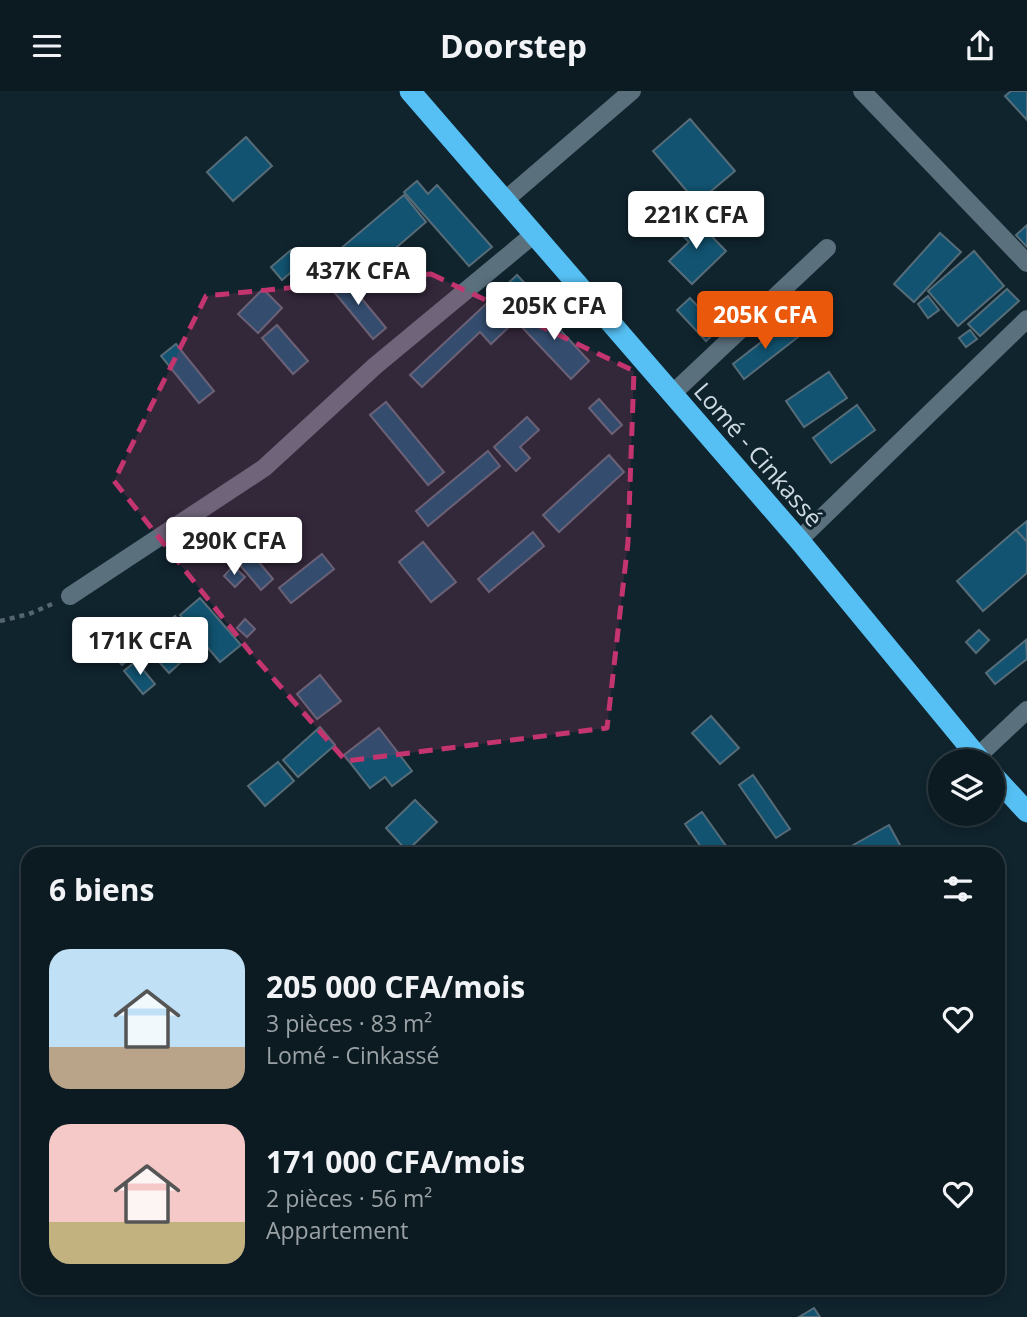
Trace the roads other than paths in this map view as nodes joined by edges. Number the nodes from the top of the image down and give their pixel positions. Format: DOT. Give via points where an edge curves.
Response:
graph roads {
  1 [pos="410,91"];
  2 [pos="632,91"];
  3 [pos="862,91"];
  4 [pos="504,201"];
  5 [pos="533,235"];
  6 [pos="827,248"];
  7 [pos="1027,263"];
  8 [pos="1027,319"];
  9 [pos="672,394"];
  10 [pos="799,540"];
  11 [pos="70,596"];
  12 [pos="1027,710"];
  13 [pos="971,749"];
  14 [pos="989,749"];
  15 [pos="1005,788"];
  16 [pos="1027,812"];
  1 -- 4 [label="highway, Lomé - Cinkassé"];
  2 -- 4 [label="street"];
  3 -- 7 [label="street"];
  4 -- 5 [label="highway, Lomé - Cinkassé"];
  5 -- 9 [label="highway, Lomé - Cinkassé"];
  5 -- 11 [label="street" via="375,366 264,468"];
  6 -- 9 [label="street"];
  8 -- 10 [label="street"];
  9 -- 10 [label="highway, Lomé - Cinkassé"];
  10 -- 13 [label="highway, Lomé - Cinkassé"];
  12 -- 14 [label="street"];
  15 -- 16 [label="highway"];
}
